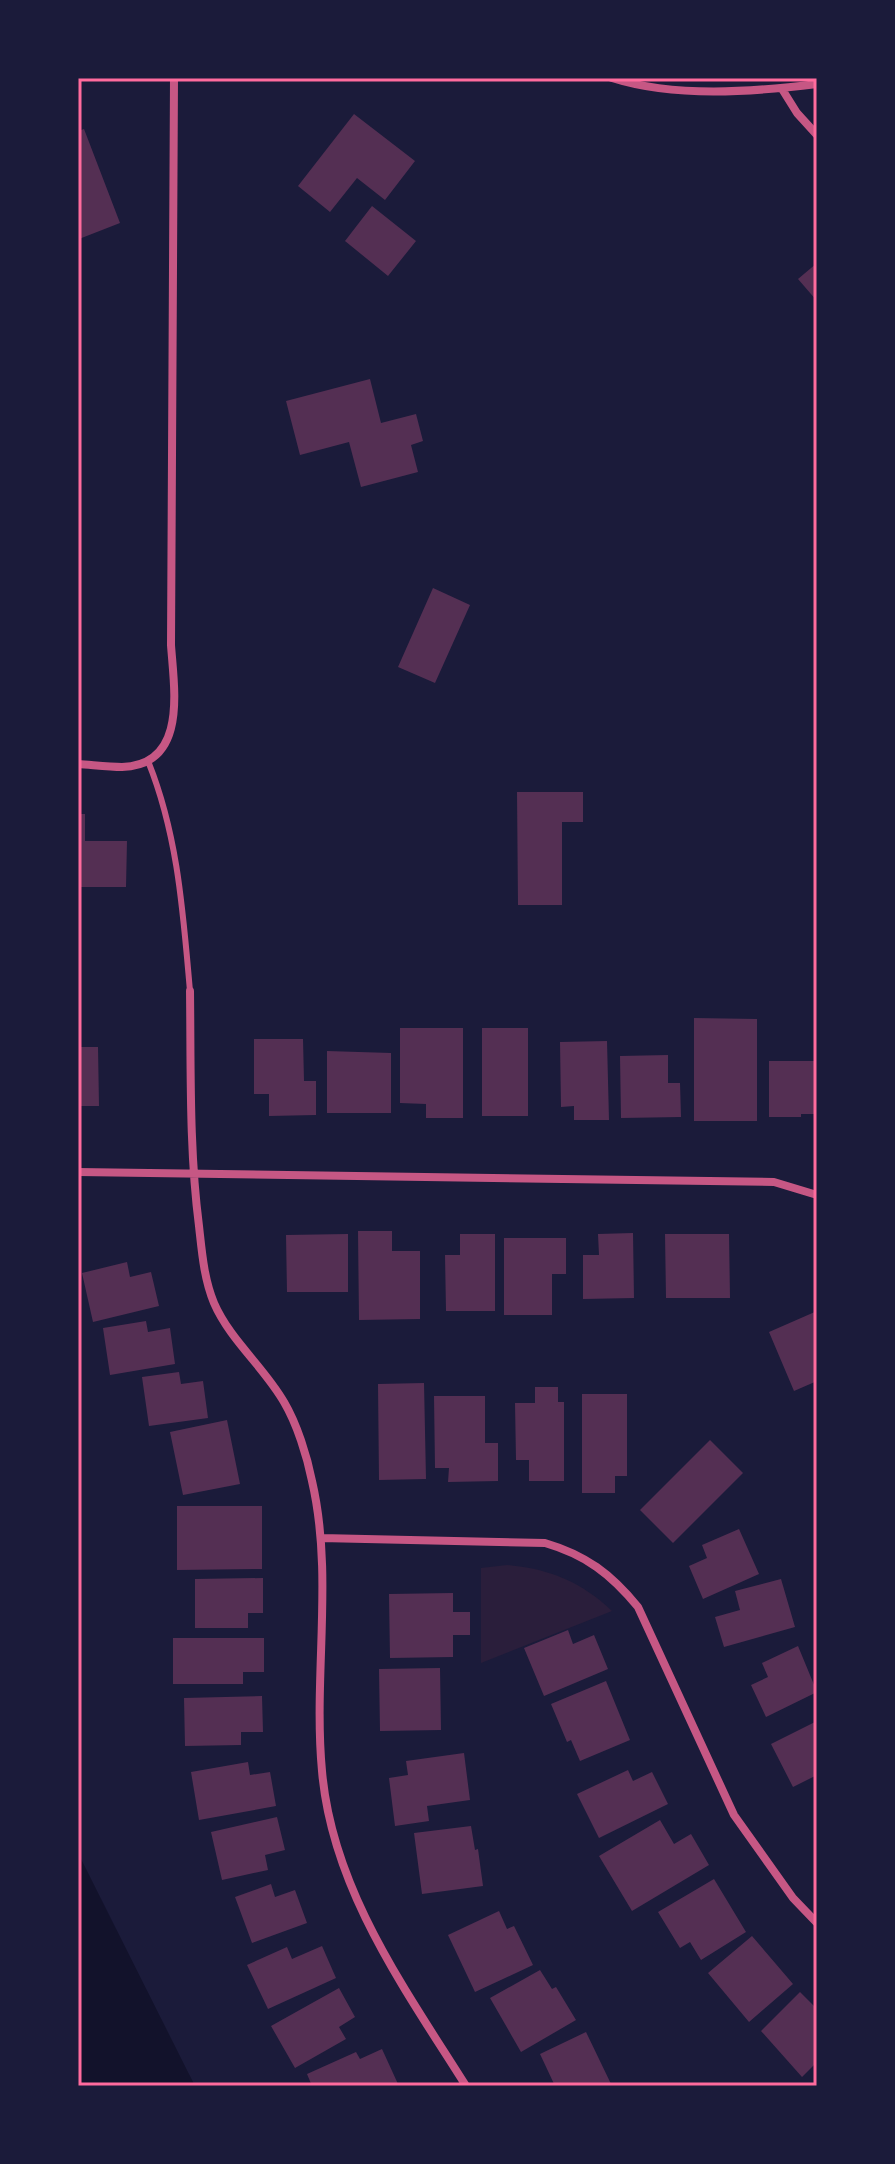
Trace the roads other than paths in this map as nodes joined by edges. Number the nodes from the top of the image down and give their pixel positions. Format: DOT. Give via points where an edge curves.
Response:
graph roads {
  1 [pos="174,78"];
  2 [pos="612,78"];
  3 [pos="817,84"];
  4 [pos="782,89"];
  5 [pos="817,135"];
  6 [pos="148,761"];
  7 [pos="78,764"];
  8 [pos="190,991"];
  9 [pos="78,1172"];
  10 [pos="192,1172"];
  11 [pos="817,1195"];
  12 [pos="321,1538"];
  13 [pos="817,1923"];
  14 [pos="466,2086"];
  1 -- 6 [label="street" via="175,701 173,727 164,747"];
  2 -- 4 [label="street" via="665,91"];
  3 -- 4 [label="street"];
  4 -- 5 [label="street"];
  6 -- 7 [label="street" via="125,767"];
  6 -- 8 [label="lane" via="177,860"];
  8 -- 10 [label="street"];
  9 -- 10 [label="street"];
  10 -- 11 [label="street" via="774,1182"];
  10 -- 12 [label="street" via="204,1272 215,1304 285,1403 312,1481"];
  12 -- 13 [label="street" via="545,1543 597,1565 638,1607 734,1815"];
  12 -- 14 [label="street" via="321,1770 330,1826 384,1956"];
}
